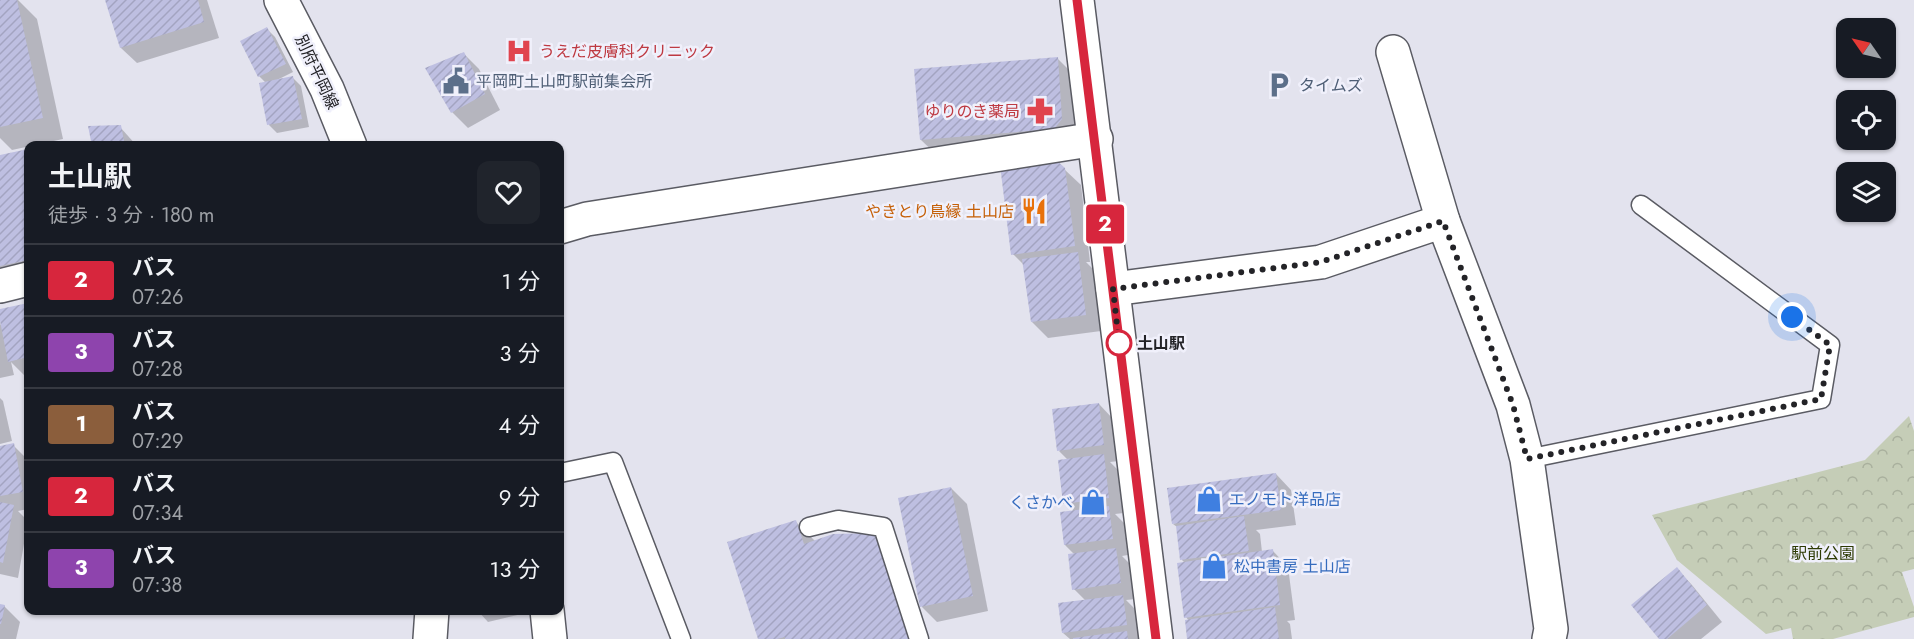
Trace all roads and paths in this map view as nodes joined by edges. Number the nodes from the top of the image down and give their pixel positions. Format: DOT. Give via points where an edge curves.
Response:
graph roads {
  1 [pos="281,0"];
  2 [pos="1077,0"];
  3 [pos="1393,52"];
  4 [pos="1096,139"];
  5 [pos="348,141"];
  6 [pos="1641,205"];
  7 [pos="1443,221"];
  8 [pos="564,226"];
  9 [pos="24,280"];
  10 [pos="0,286"];
  11 [pos="1113,289"];
  12 [pos="1527,459"];
  13 [pos="564,472"];
  14 [pos="809,527"];
  15 [pos="432,615"];
  16 [pos="548,615"];
  17 [pos="430,639"];
  18 [pos="550,639"];
  19 [pos="681,639"];
  20 [pos="919,639"];
  21 [pos="1156,639"];
  22 [pos="1549,639"];
  1 -- 5 [label="street, 別府平岡線" via="327,89"];
  2 -- 4 [label="street"];
  3 -- 7 [label="street"];
  4 -- 8 [label="street" via="586,219"];
  4 -- 11 [label="street"];
  6 -- 12 [label="lane" via="1830,345 1821,399"];
  7 -- 11 [label="street" via="1321,262"];
  7 -- 12 [label="street" via="1513,405"];
  9 -- 10 [label="street"];
  11 -- 21 [label="street"];
  12 -- 22 [label="street" via="1551,629"];
  13 -- 19 [label="lane" via="613,462"];
  14 -- 20 [label="lane" via="838,520 882,527"];
  15 -- 17 [label="street"];
  16 -- 18 [label="street"];
}
